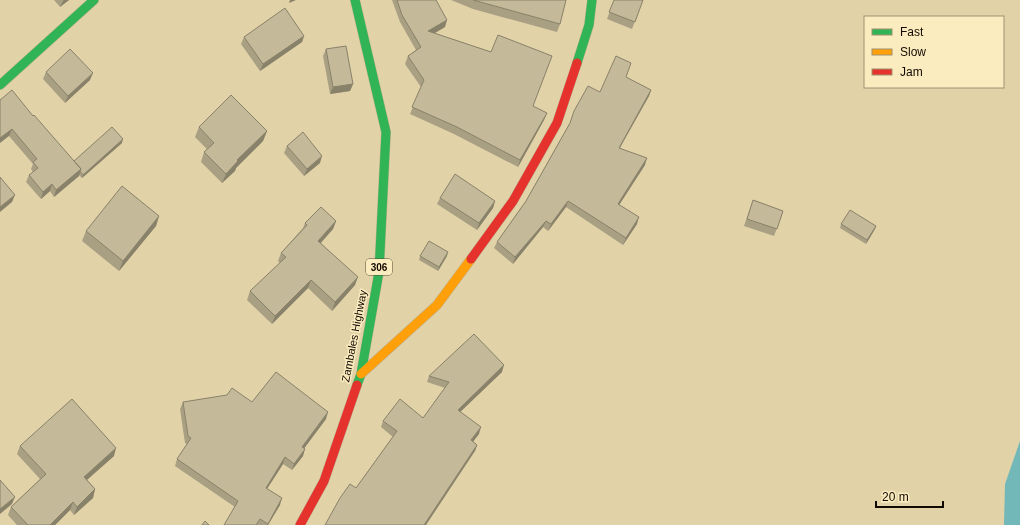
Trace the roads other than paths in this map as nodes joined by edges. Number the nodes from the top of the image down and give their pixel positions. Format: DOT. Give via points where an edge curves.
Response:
graph roads {
  1 [pos="94,0"];
  2 [pos="355,0"];
  3 [pos="592,0"];
  4 [pos="0,85"];
  5 [pos="361,374"];
  6 [pos="300,525"];
  1 -- 4 [label="street"];
  2 -- 5 [label="street, Zambales Highway / 306" via="386,132 379,272"];
  3 -- 5 [label="street" via="589,25 558,123 513,201 437,304"];
  5 -- 6 [label="street, Zambales Highway / 306" via="324,481"];
}
